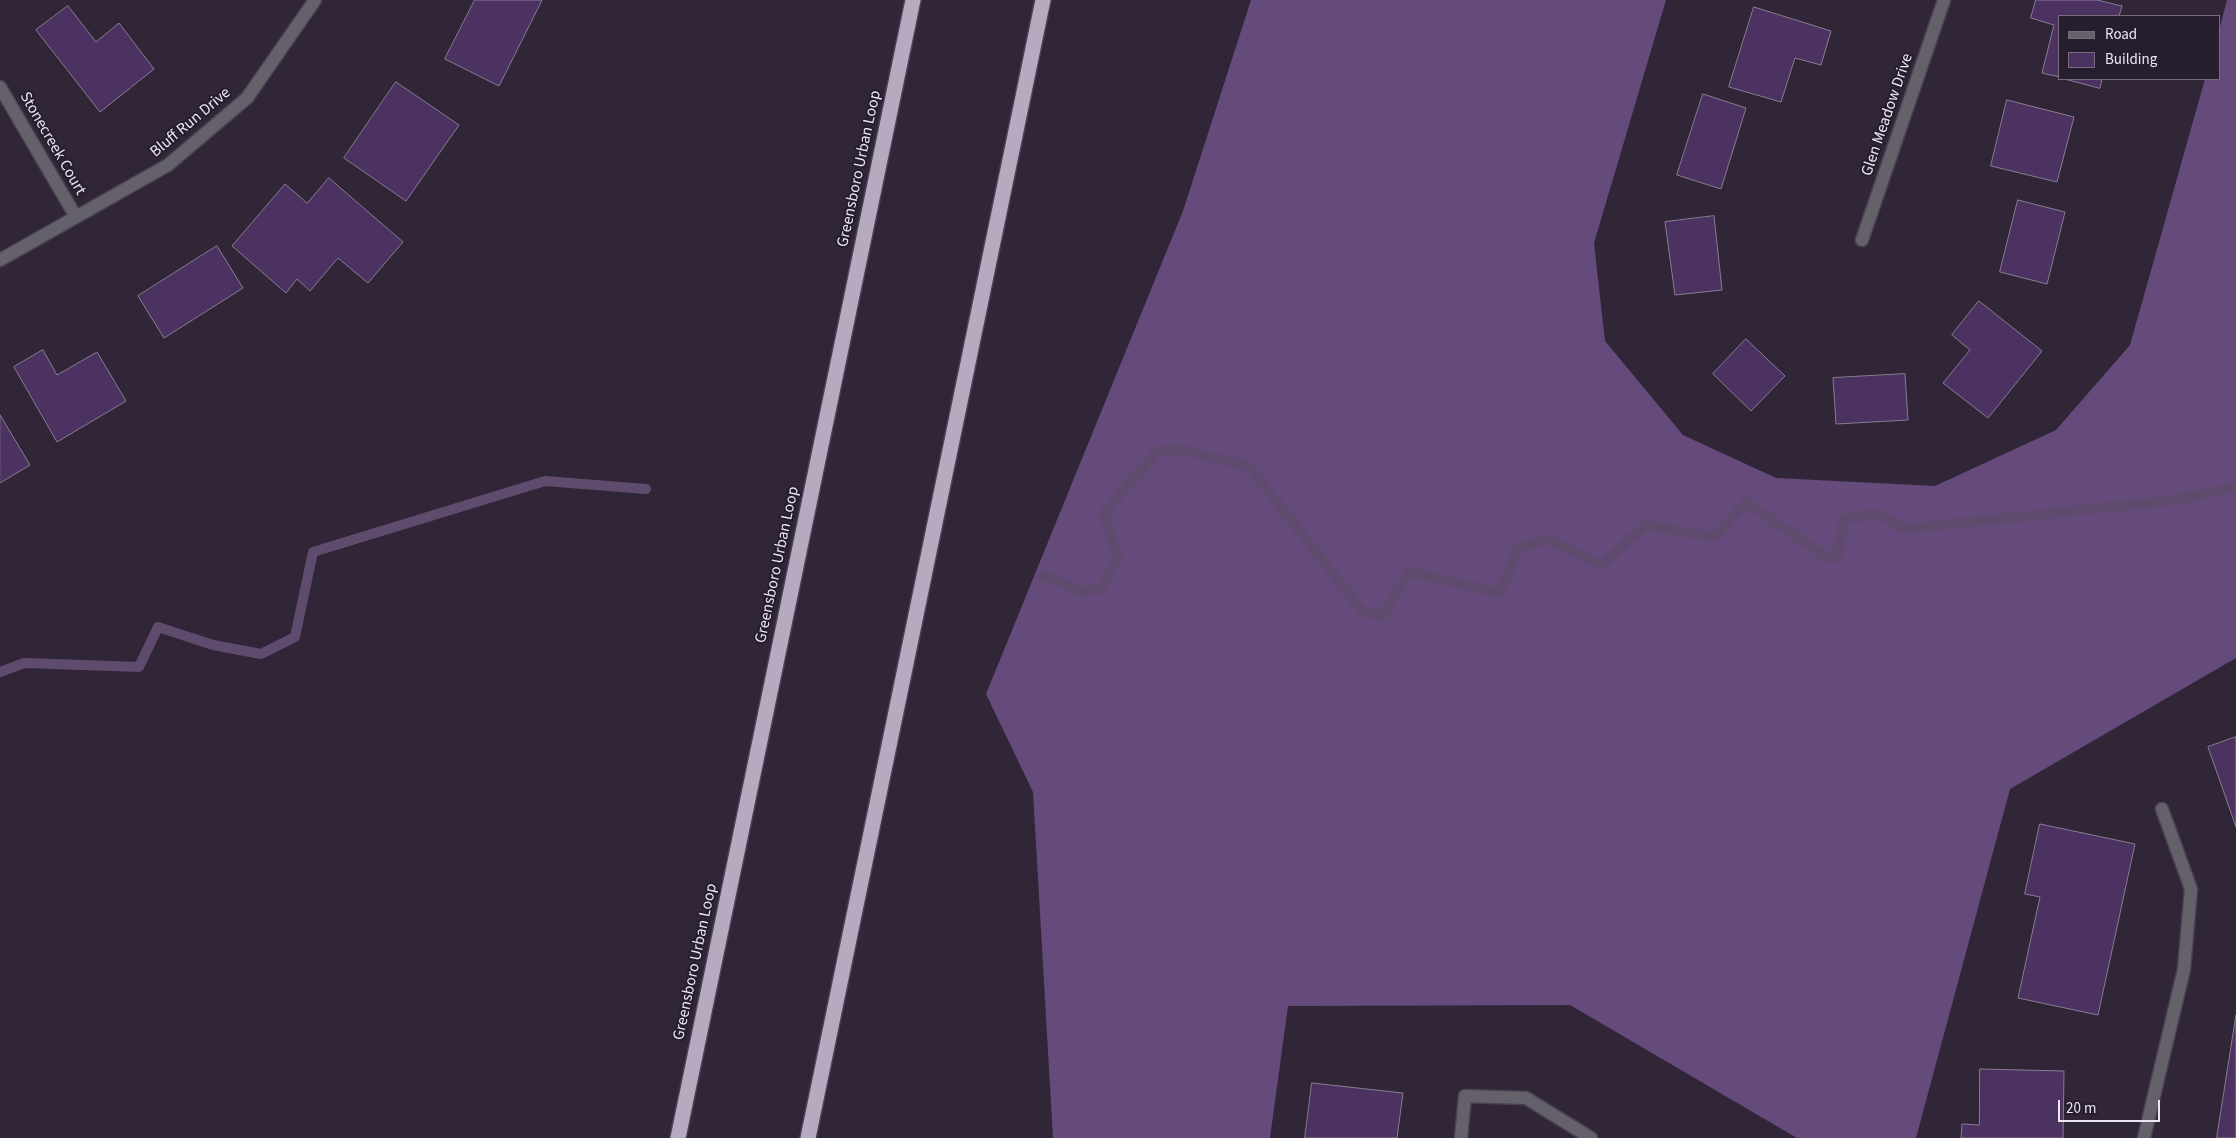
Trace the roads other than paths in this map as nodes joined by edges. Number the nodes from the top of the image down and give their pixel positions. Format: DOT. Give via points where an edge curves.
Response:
graph roads {
  1 [pos="314,0"];
  2 [pos="913,0"];
  3 [pos="1043,0"];
  4 [pos="1944,0"];
  5 [pos="0,87"];
  6 [pos="76,217"];
  7 [pos="1862,240"];
  8 [pos="0,260"];
  9 [pos="2162,809"];
  10 [pos="678,1138"];
  11 [pos="808,1138"];
  12 [pos="1462,1138"];
  13 [pos="1591,1138"];
  14 [pos="2144,1138"];
  1 -- 6 [label="street, Bluff Run Drive" via="247,98 168,165"];
  2 -- 10 [label="highway, Greensboro Urban Loop"];
  3 -- 11 [label="highway"];
  4 -- 7 [label="street, Glen Meadow Drive"];
  5 -- 6 [label="street, Stonecreek Court"];
  6 -- 8 [label="street, Bluff Run Drive"];
  9 -- 14 [label="street" via="2191,890 2184,969"];
  12 -- 13 [label="street" via="1465,1096 1526,1098"];
}
